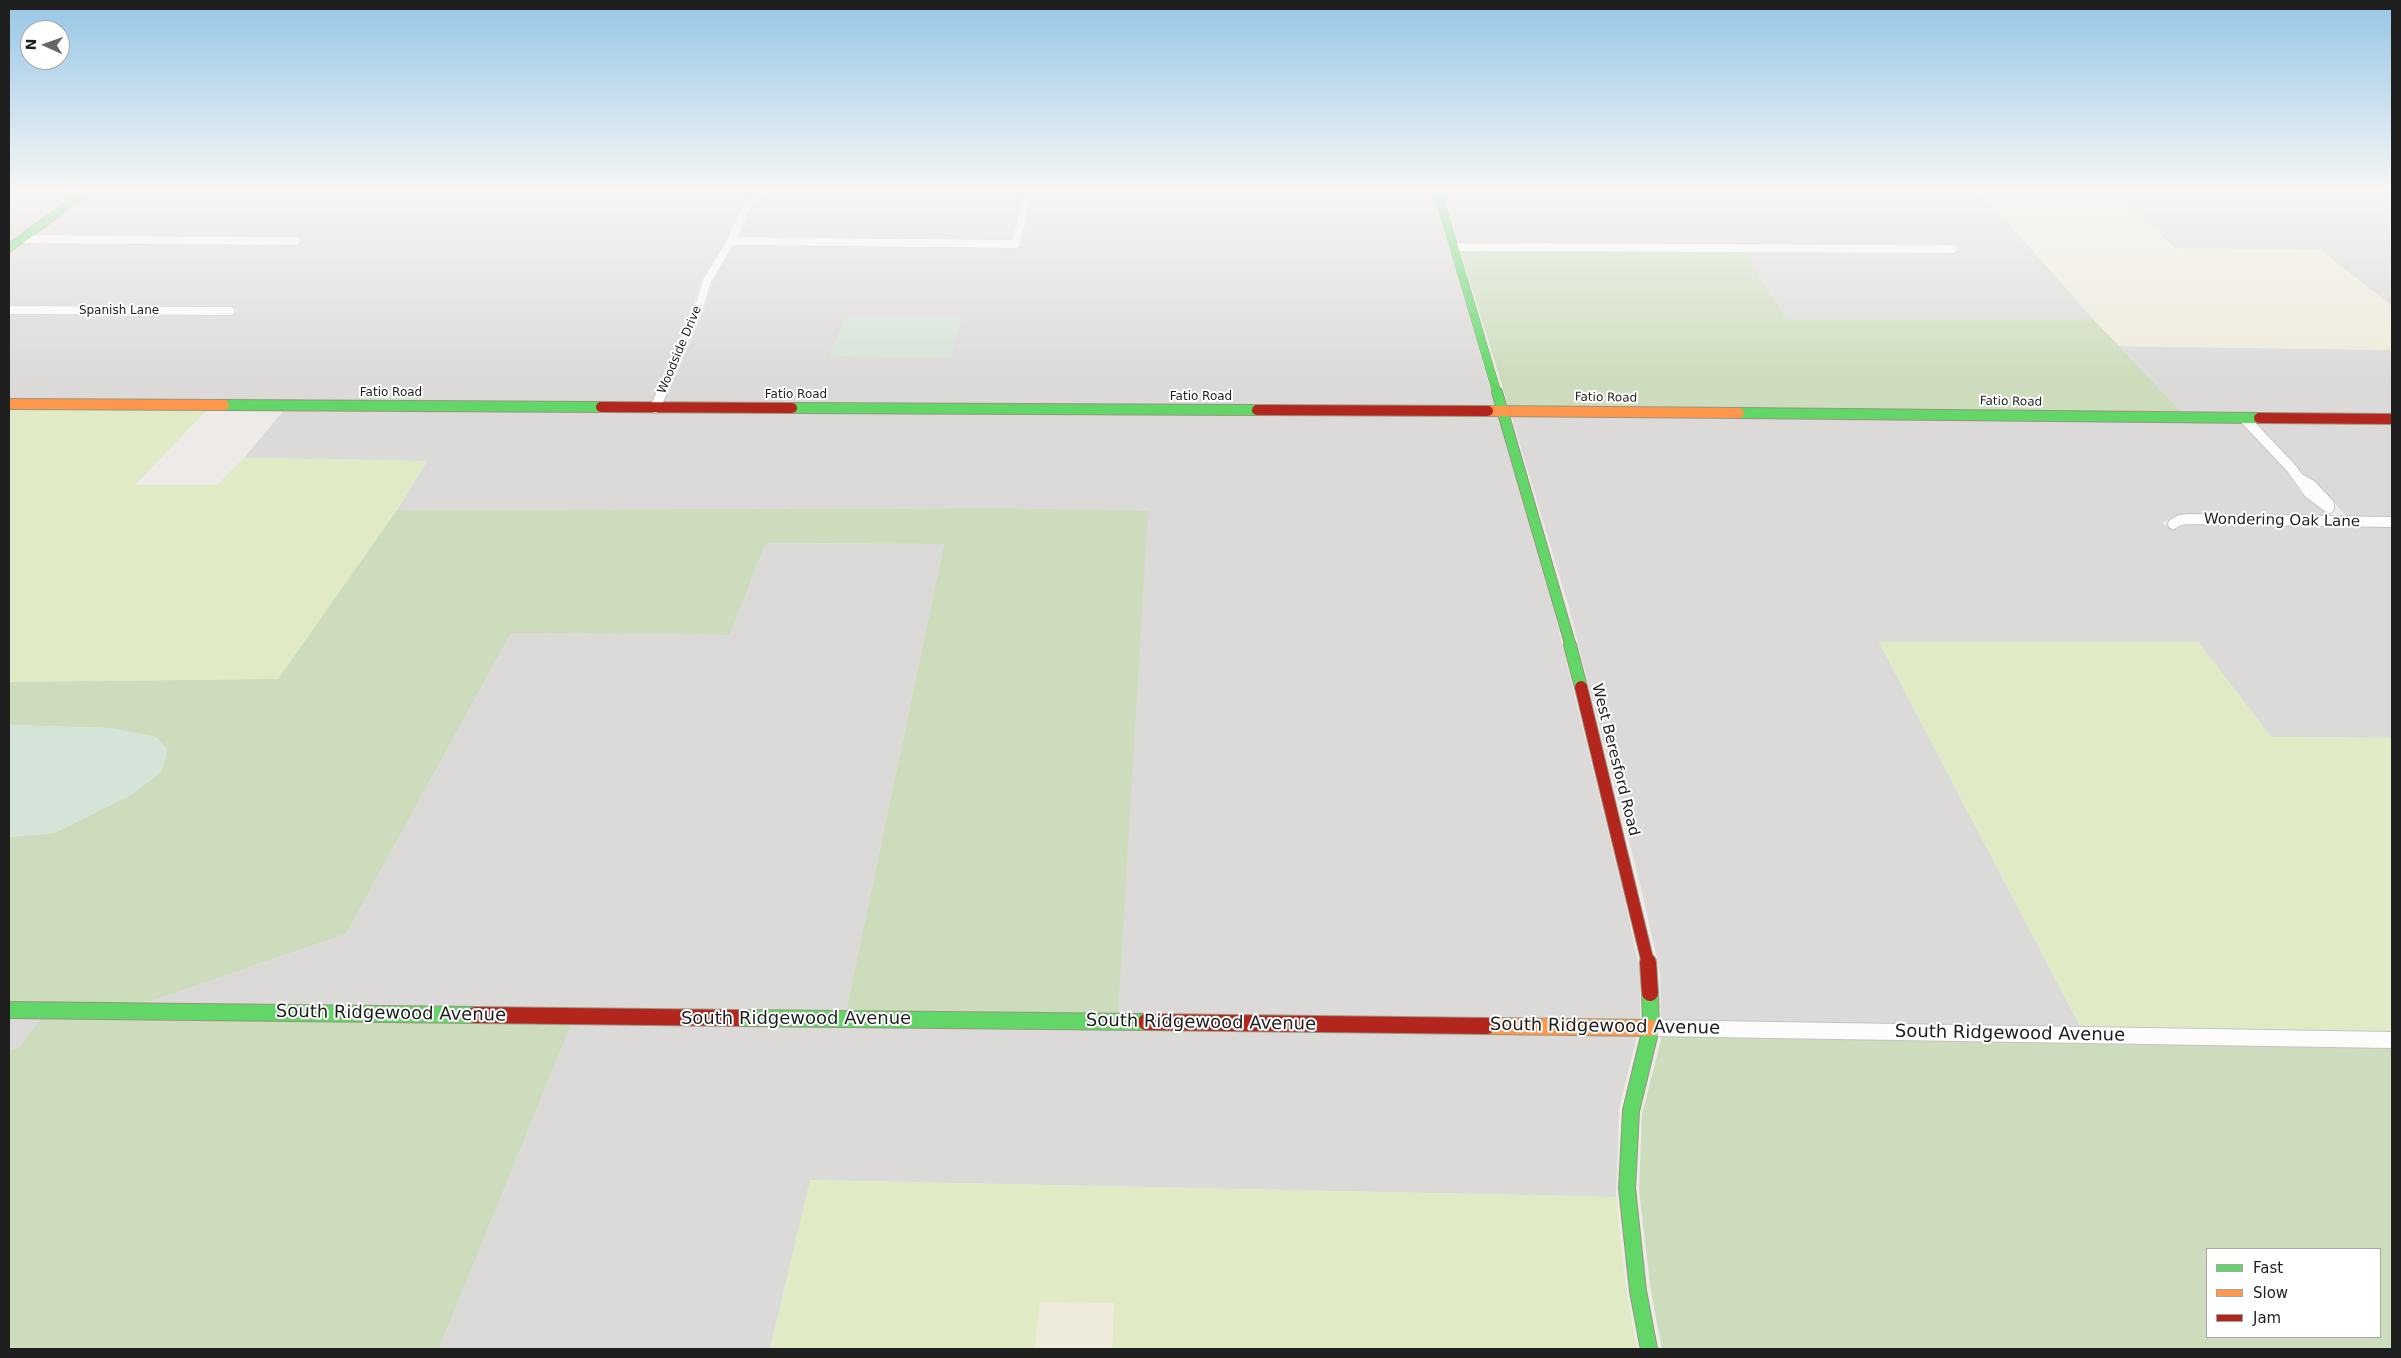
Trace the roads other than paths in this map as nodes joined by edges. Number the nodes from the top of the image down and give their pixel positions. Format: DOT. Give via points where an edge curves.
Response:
graph roads {
  1 [pos="723,253"];
  2 [pos="1456,253"];
  3 [pos="9,310"];
  4 [pos="230,311"];
  5 [pos="9,404"];
  6 [pos="655,408"];
  7 [pos="1504,411"];
  8 [pos="2244,418"];
  9 [pos="2392,418"];
  10 [pos="2345,522"];
  11 [pos="2392,522"];
  12 [pos="2173,524"];
  13 [pos="9,1010"];
  14 [pos="1651,1028"];
  15 [pos="2392,1040"];
  16 [pos="1649,1349"];
  1 -- 6 [label="street, Woodside Drive" via="707,280 699,307"];
  2 -- 7 [label="street, West Beresford Road"];
  3 -- 4 [label="street, Spanish Lane"];
  5 -- 6 [label="street, Fatio Road"];
  6 -- 7 [label="street, Fatio Road"];
  7 -- 8 [label="street, Fatio Road"];
  7 -- 14 [label="street, West Beresford Road" via="1561,608 1632,892 1650,971"];
  8 -- 9 [label="street, Fatio Road"];
  8 -- 10 [label="street" via="2315,500"];
  10 -- 11 [label="street, Wondering Oak Lane"];
  10 -- 12 [label="street, Wondering Oak Lane" via="2180,520"];
  13 -- 14 [label="street, South Ridgewood Avenue"];
  14 -- 15 [label="street, South Ridgewood Avenue"];
  14 -- 16 [label="street, West Beresford Road" via="1631,1111 1627,1188 1638,1291"];
}
